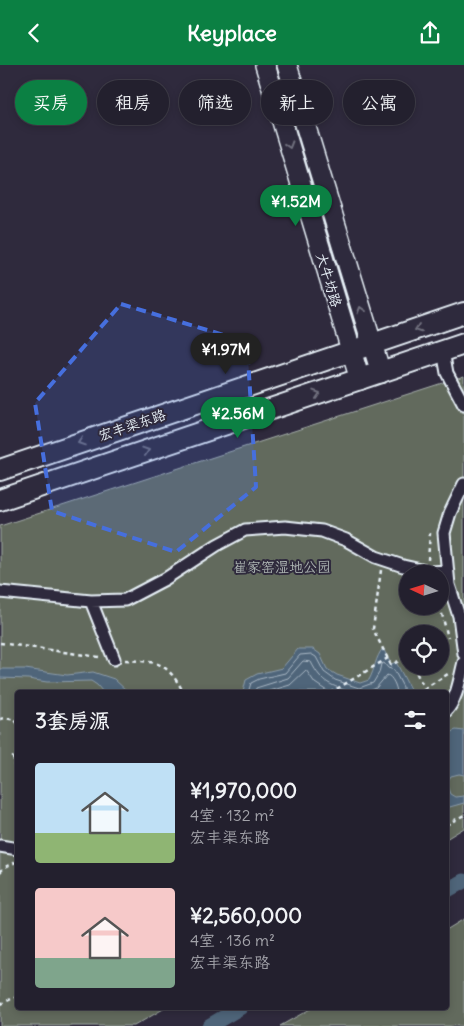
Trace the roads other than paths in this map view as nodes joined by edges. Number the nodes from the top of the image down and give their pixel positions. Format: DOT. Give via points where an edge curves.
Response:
graph roads {
  1 [pos="265,65"];
  2 [pos="287,65"];
  3 [pos="464,313"];
  4 [pos="464,344"];
  5 [pos="372,345"];
  6 [pos="350,351"];
  7 [pos="443,351"];
  8 [pos="381,373"];
  9 [pos="360,380"];
  10 [pos="464,405"];
  11 [pos="0,470"];
  12 [pos="464,484"];
  13 [pos="0,500"];
  14 [pos="400,565"];
  15 [pos="447,565"];
  16 [pos="449,585"];
  17 [pos="0,592"];
  18 [pos="91,601"];
  19 [pos="464,654"];
  20 [pos="114,659"];
  21 [pos="460,666"];
  22 [pos="449,708"];
  23 [pos="0,846"];
  24 [pos="15,848"];
  1 -- 6 [label="street, 大牛坊路, one-way"];
  5 -- 2 [label="street, 大牛坊路, one-way"];
  3 -- 5 [label="main road, 宏丰渠东路, one-way"];
  4 -- 7 [label="main road"];
  5 -- 6 [label="main road, 宏丰渠东路"];
  5 -- 8 [label="street, 大牛坊路"];
  6 -- 9 [label="street, 大牛坊路"];
  6 -- 11 [label="main road, 宏丰渠东路, one-way"];
  7 -- 8 [label="main road"];
  7 -- 10 [label="street" via="447,373"];
  8 -- 9 [label="main road"];
  13 -- 9 [label="main road, one-way"];
  12 -- 15 [label="street" via="444,533"];
  14 -- 18 [label="street" via="322,531 285,527 245,530 125,600"];
  16 -- 19 [label="street"];
  17 -- 18 [label="street"];
  18 -- 20 [label="street"];
  21 -- 22 [label="street"];
  23 -- 24 [label="street"];
}
